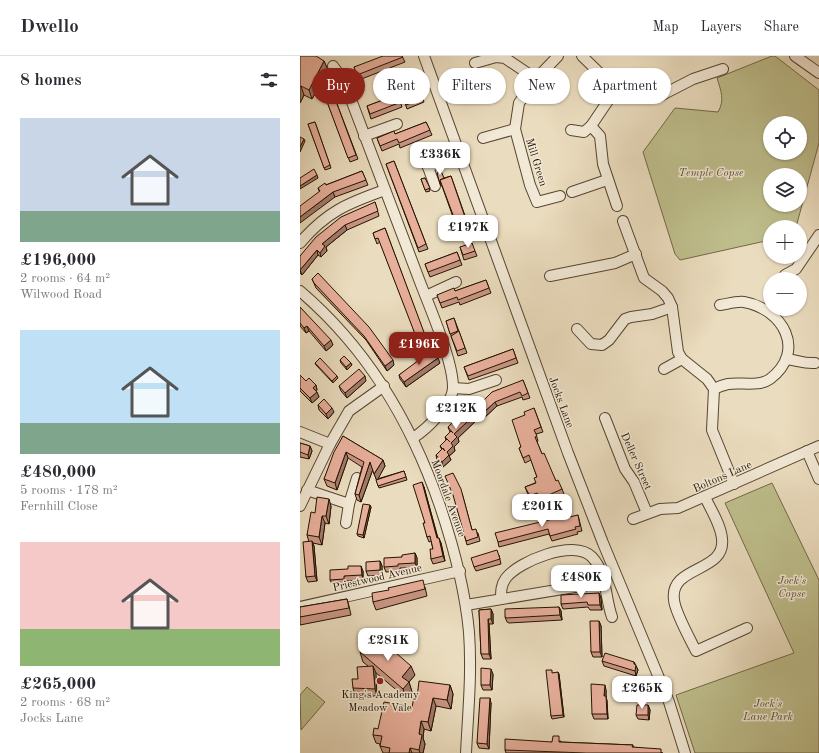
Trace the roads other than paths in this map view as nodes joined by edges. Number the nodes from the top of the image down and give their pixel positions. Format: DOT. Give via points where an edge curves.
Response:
graph roads {
  1 [pos="424,56"];
  2 [pos="558,56"];
  3 [pos="582,56"];
  4 [pos="795,56"];
  5 [pos="475,63"];
  6 [pos="522,68"];
  7 [pos="547,68"];
  8 [pos="594,68"];
  9 [pos="723,68"];
  10 [pos="819,73"];
  11 [pos="671,90"];
  12 [pos="352,104"];
  13 [pos="520,104"];
  14 [pos="606,104"];
  15 [pos="397,124"];
  16 [pos="591,126"];
  17 [pos="515,129"];
  18 [pos="571,130"];
  19 [pos="364,136"];
  20 [pos="483,138"];
  21 [pos="460,154"];
  22 [pos="607,180"];
  23 [pos="435,186"];
  24 [pos="384,190"];
  25 [pos="572,192"];
  26 [pos="560,196"];
  27 [pos="617,206"];
  28 [pos="623,221"];
  29 [pos="819,235"];
  30 [pos="300,243"];
  31 [pos="636,254"];
  32 [pos="790,272"];
  33 [pos="550,276"];
  34 [pos="456,282"];
  35 [pos="300,291"];
  36 [pos="426,296"];
  37 [pos="720,305"];
  38 [pos="672,307"];
  39 [pos="577,329"];
  40 [pos="682,359"];
  41 [pos="786,359"];
  42 [pos="815,363"];
  43 [pos="664,370"];
  44 [pos="496,380"];
  45 [pos="384,386"];
  46 [pos="453,388"];
  47 [pos="714,389"];
  48 [pos="605,418"];
  49 [pos="300,432"];
  50 [pos="413,438"];
  51 [pos="330,444"];
  52 [pos="819,446"];
  53 [pos="806,451"];
  54 [pos="358,478"];
  55 [pos="819,479"];
  56 [pos="734,484"];
  57 [pos="307,490"];
  58 [pos="705,497"];
  59 [pos="349,504"];
  60 [pos="300,506"];
  61 [pos="647,513"];
  62 [pos="633,519"];
  63 [pos="346,523"];
  64 [pos="460,571"];
  65 [pos="604,582"];
  66 [pos="501,599"];
  67 [pos="466,605"];
  68 [pos="300,607"];
  69 [pos="612,619"];
  70 [pos="747,628"];
  71 [pos="466,753"];
  72 [pos="685,753"];
  1 -- 21 [label="street, Jocks Lane"];
  2 -- 7 [label="street, Mill Green"];
  3 -- 8 [label="street"];
  4 -- 10 [label="street"];
  5 -- 6 [label="street" via="496,57 505,58"];
  9 -- 11 [label="street"];
  12 -- 19 [label="street"];
  13 -- 17 [label="street, Mill Green"];
  14 -- 16 [label="street"];
  15 -- 19 [label="street"];
  16 -- 18 [label="street" via="584,132"];
  16 -- 22 [label="street" via="600,136"];
  17 -- 20 [label="street, Mill Green"];
  17 -- 26 [label="street, Mill Green" via="537,202"];
  19 -- 24 [label="street"];
  21 -- 23 [label="street" via="426,163"];
  21 -- 72 [label="street, Jocks Lane" via="571,460 669,702"];
  22 -- 25 [label="street"];
  22 -- 27 [label="street"];
  24 -- 30 [label="street" via="338,209 320,222"];
  24 -- 36 [label="street"];
  28 -- 31 [label="street"];
  29 -- 32 [label="street" via="796,269"];
  31 -- 33 [label="street" via="615,263"];
  31 -- 38 [label="street" via="644,278 662,291"];
  34 -- 36 [label="street"];
  35 -- 45 [label="street, Moordale Avenue" via="340,330"];
  36 -- 46 [label="street" via="446,352"];
  37 -- 41 [label="street" via="742,302 763,309 776,317 788,339"];
  38 -- 39 [label="street" via="625,319 602,345 591,344"];
  38 -- 40 [label="street" via="676,344"];
  40 -- 43 [label="street"];
  40 -- 47 [label="street" via="707,379"];
  41 -- 42 [label="street" via="798,360 805,364"];
  41 -- 47 [label="street" via="779,370 767,380 748,384 728,384"];
  44 -- 46 [label="street" via="469,390"];
  45 -- 50 [label="street, Moordale Avenue"];
  45 -- 51 [label="street" via="349,411"];
  46 -- 50 [label="street" via="442,412"];
  47 -- 56 [label="street" via="712,430"];
  48 -- 61 [label="street, Deller Street" via="625,469 634,482"];
  49 -- 51 [label="street"];
  50 -- 64 [label="street, Moordale Avenue" via="436,494 454,545"];
  51 -- 57 [label="street"];
  52 -- 53 [label="street, Boltons Lane"];
  53 -- 55 [label="street"];
  53 -- 56 [label="street, Boltons Lane"];
  54 -- 59 [label="street"];
  56 -- 58 [label="street, Boltons Lane"];
  57 -- 59 [label="street"];
  57 -- 60 [label="street"];
  58 -- 61 [label="street, Boltons Lane" via="678,508"];
  58 -- 70 [label="street" via="722,534 721,553 714,561 686,575 675,588 674,601 696,651"];
  59 -- 63 [label="street"];
  61 -- 62 [label="street, Boltons Lane"];
  64 -- 67 [label="street, Moordale Avenue"];
  64 -- 68 [label="street, Priestwood Avenue"];
  65 -- 66 [label="street"];
  65 -- 66 [label="street" via="592,556 582,551 562,549 514,570 502,584"];
  65 -- 69 [label="street"];
  66 -- 67 [label="street"];
  67 -- 71 [label="street, Moordale Avenue" via="470,664"];
}
